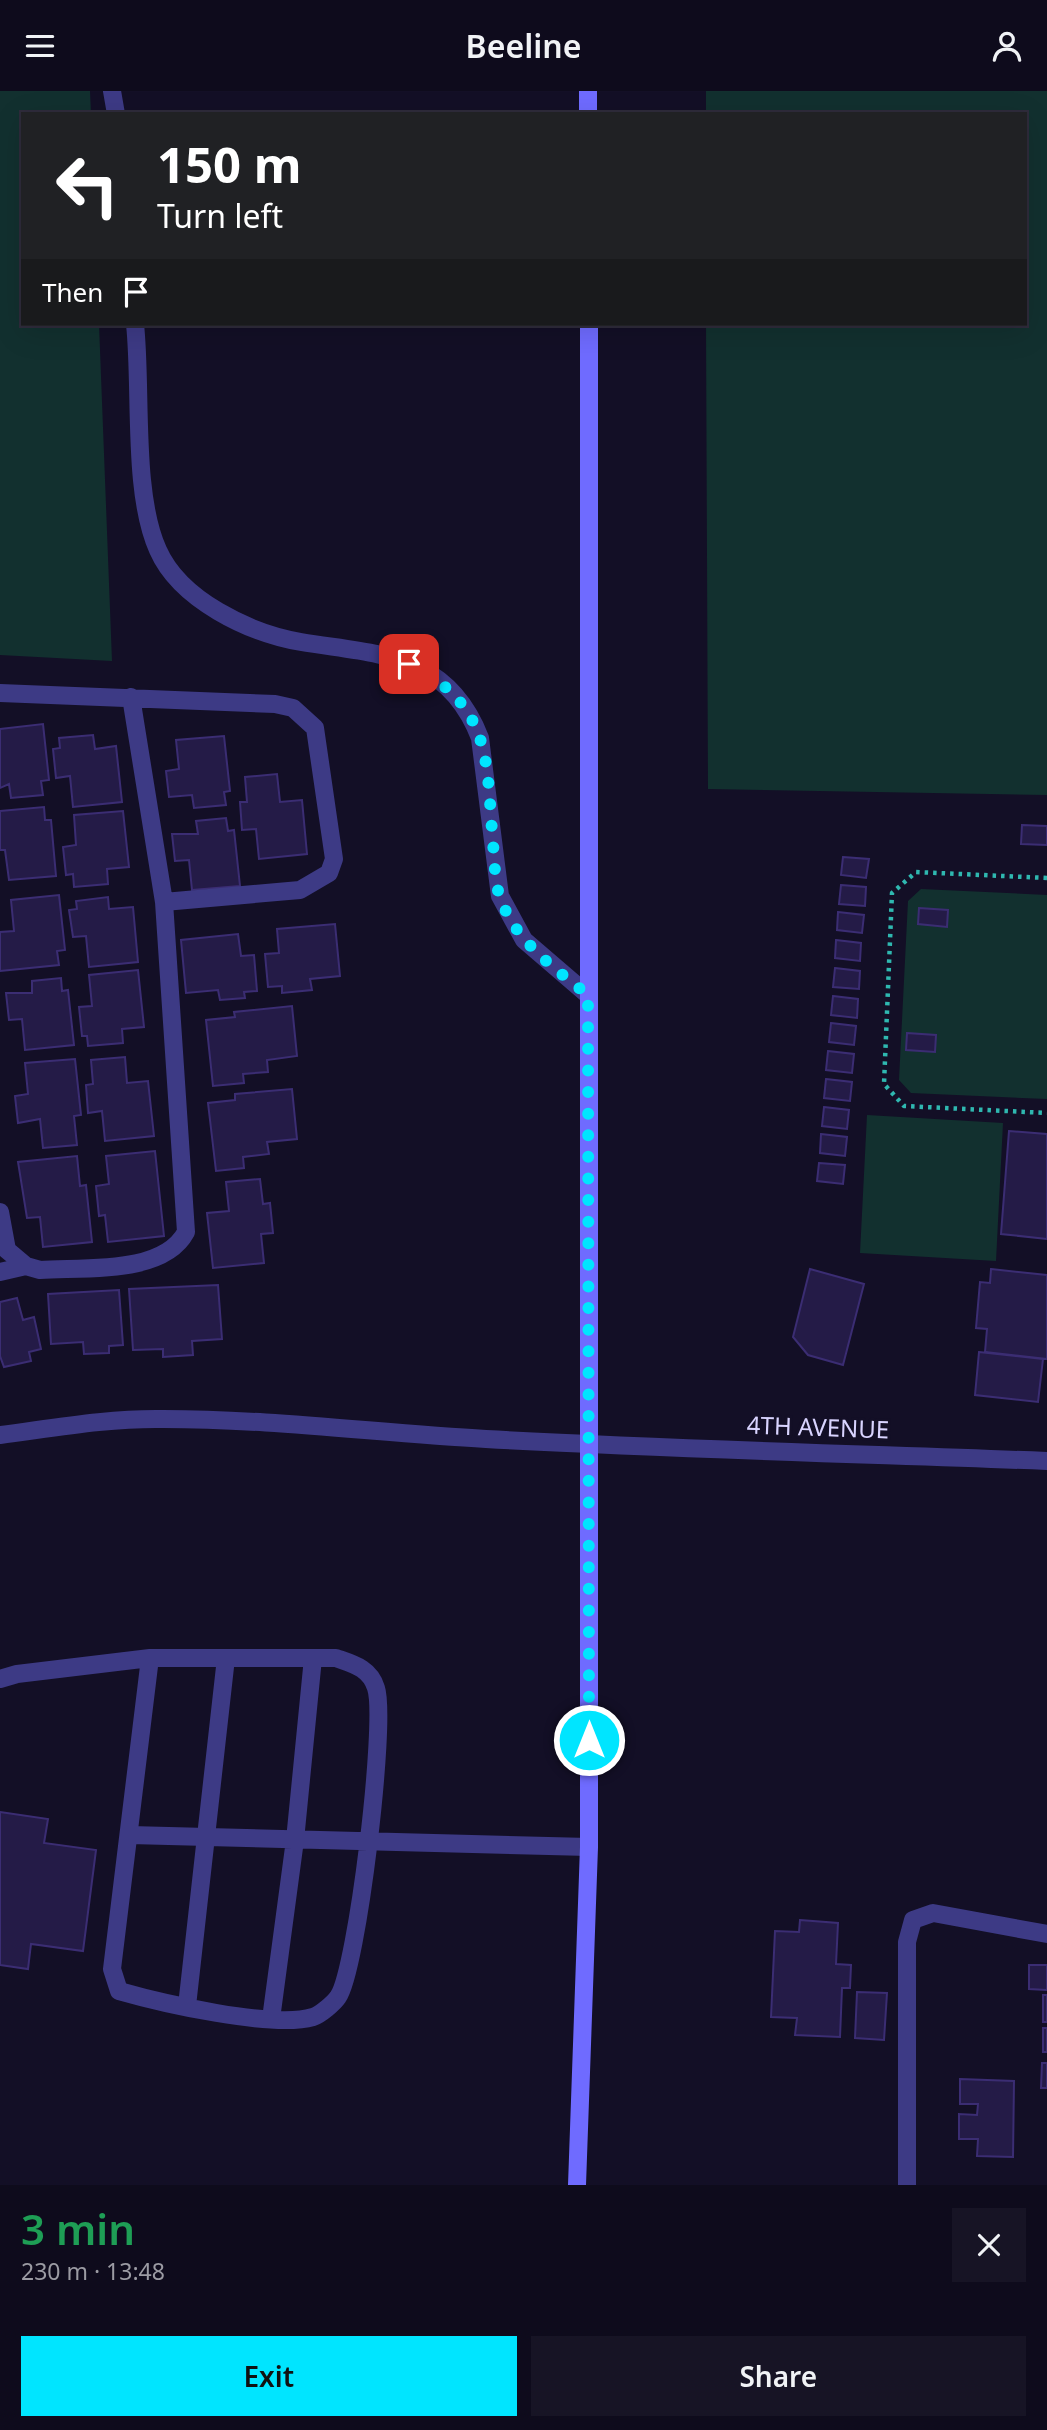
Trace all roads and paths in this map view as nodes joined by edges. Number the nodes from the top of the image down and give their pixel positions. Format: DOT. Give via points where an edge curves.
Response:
graph roads {
  1 [pos="112,91"];
  2 [pos="588,91"];
  3 [pos="116,112"];
  4 [pos="588,112"];
  5 [pos="135,326"];
  6 [pos="589,326"];
  7 [pos="0,693"];
  8 [pos="131,697"];
  9 [pos="1047,878"];
  10 [pos="164,902"];
  11 [pos="588,995"];
  12 [pos="1047,1113"];
  13 [pos="0,1212"];
  14 [pos="26,1266"];
  15 [pos="0,1272"];
  16 [pos="0,1435"];
  17 [pos="588,1445"];
  18 [pos="1047,1461"];
  19 [pos="149,1658"];
  20 [pos="226,1658"];
  21 [pos="313,1658"];
  22 [pos="0,1679"];
  23 [pos="130,1835"];
  24 [pos="205,1837"];
  25 [pos="295,1840"];
  26 [pos="370,1842"];
  27 [pos="589,1847"];
  28 [pos="1047,1934"];
  29 [pos="187,2006"];
  30 [pos="271,2019"];
  31 [pos="578,2185"];
  32 [pos="907,2185"];
  1 -- 3 [label="street"];
  2 -- 4 [label="main road"];
  5 -- 11 [label="street" via="145,504 156,545 172,573 207,604 251,626 298,641 380,652 432,675 457,694 480,738 499,896 524,940"];
  6 -- 11 [label="main road"];
  7 -- 8 [label="street"];
  8 -- 10 [label="street"];
  8 -- 10 [label="street" via="275,704 293,708 315,728 334,859 329,873 300,890"];
  9 -- 12 [label="path" via="916,872 892,893 884,1084 904,1106"];
  10 -- 14 [label="street" via="186,1232 166,1255 145,1262"];
  11 -- 17 [label="main road"];
  13 -- 14 [label="street" via="7,1250"];
  14 -- 15 [label="street"];
  16 -- 17 [label="street, 4TH AVENUE" via="160,1419 282,1422"];
  17 -- 18 [label="street, 4TH AVENUE"];
  17 -- 27 [label="main road"];
  19 -- 20 [label="street"];
  19 -- 22 [label="street"];
  19 -- 23 [label="street"];
  20 -- 21 [label="street"];
  20 -- 24 [label="street"];
  21 -- 25 [label="street"];
  21 -- 26 [label="street" via="336,1658 365,1669 376,1687 380,1721"];
  23 -- 24 [label="street"];
  23 -- 29 [label="street" via="112,1969 120,1991"];
  24 -- 25 [label="street"];
  24 -- 29 [label="street"];
  25 -- 26 [label="street"];
  25 -- 30 [label="street"];
  26 -- 27 [label="street"];
  26 -- 30 [label="street" via="339,1997 314,2017"];
  27 -- 31 [label="main road"];
  28 -- 32 [label="street" via="933,1913 913,1920 907,1942"];
  29 -- 30 [label="street"];
}
